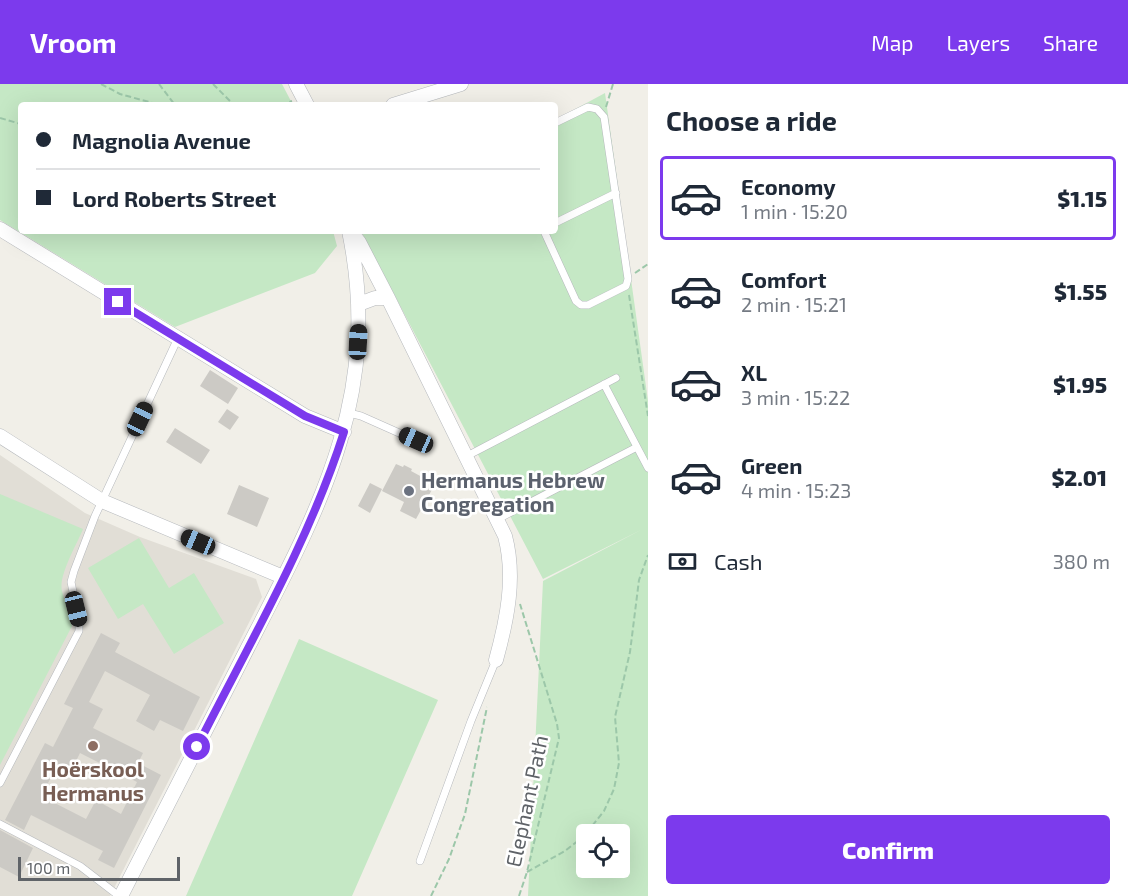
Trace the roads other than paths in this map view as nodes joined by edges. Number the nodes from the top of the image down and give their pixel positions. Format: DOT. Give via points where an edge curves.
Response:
graph roads {
  1 [pos="296,84"];
  2 [pos="461,84"];
  3 [pos="305,102"];
  4 [pos="403,102"];
  5 [pos="558,121"];
  6 [pos="616,193"];
  7 [pos="558,222"];
  8 [pos="0,229"];
  9 [pos="350,234"];
  10 [pos="352,234"];
  11 [pos="545,234"];
  12 [pos="388,298"];
  13 [pos="359,304"];
  14 [pos="178,338"];
  15 [pos="616,378"];
  16 [pos="604,384"];
  17 [pos="349,413"];
  18 [pos="344,432"];
  19 [pos="0,436"];
  20 [pos="416,440"];
  21 [pos="637,447"];
  22 [pos="467,456"];
  23 [pos="648,468"];
  24 [pos="102,501"];
  25 [pos="498,519"];
  26 [pos="284,577"];
  27 [pos="496,660"];
  28 [pos="0,783"];
  29 [pos="0,824"];
  30 [pos="420,861"];
  31 [pos="120,896"];
  1 -- 3 [label="street"];
  2 -- 4 [label="street"];
  5 -- 6 [label="lane" via="588,106 601,112"];
  6 -- 7 [label="lane"];
  6 -- 11 [label="lane" via="628,281 591,304 576,301"];
  8 -- 14 [label="street"];
  9 -- 13 [label="street"];
  10 -- 12 [label="street"];
  12 -- 13 [label="street"];
  12 -- 22 [label="street"];
  13 -- 17 [label="street" via="358,355"];
  14 -- 18 [label="street" via="305,416"];
  14 -- 24 [label="lane"];
  15 -- 16 [label="lane"];
  16 -- 21 [label="lane"];
  16 -- 22 [label="lane"];
  17 -- 18 [label="street"];
  17 -- 20 [label="lane"];
  18 -- 26 [label="street"];
  19 -- 24 [label="street"];
  21 -- 23 [label="lane"];
  21 -- 25 [label="lane"];
  22 -- 25 [label="street"];
  24 -- 26 [label="street"];
  24 -- 28 [label="lane" via="70,582 79,631"];
  25 -- 27 [label="street" via="508,546 511,575"];
  26 -- 31 [label="street"];
  27 -- 30 [label="lane"];
  29 -- 31 [label="lane" via="80,866"];
}
